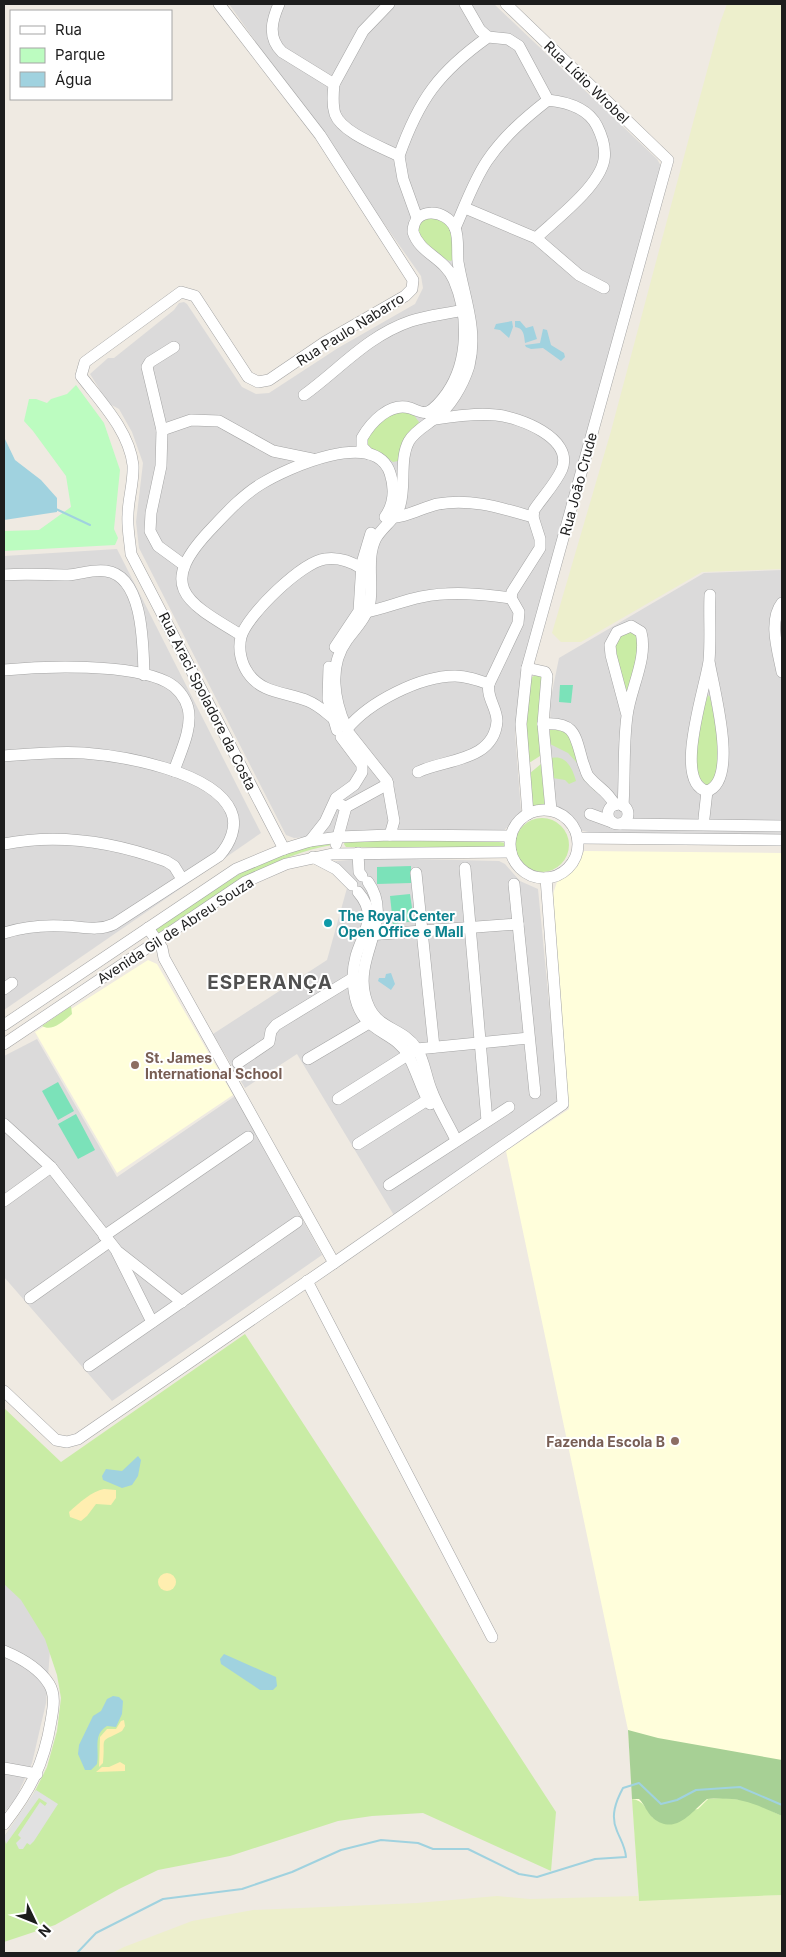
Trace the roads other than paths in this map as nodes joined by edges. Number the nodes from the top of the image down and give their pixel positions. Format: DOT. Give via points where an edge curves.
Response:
graph roads {
  1 [pos="219,4"];
  2 [pos="277,4"];
  3 [pos="389,4"];
  4 [pos="465,4"];
  5 [pos="506,4"];
  6 [pos="488,37"];
  7 [pos="334,84"];
  8 [pos="548,100"];
  9 [pos="399,156"];
  10 [pos="668,160"];
  11 [pos="405,185"];
  12 [pos="465,208"];
  13 [pos="433,213"];
  14 [pos="417,218"];
  15 [pos="455,228"];
  16 [pos="536,238"];
  17 [pos="458,260"];
  18 [pos="445,265"];
  19 [pos="604,288"];
  20 [pos="466,309"];
  21 [pos="174,346"];
  22 [pos="304,395"];
  23 [pos="448,405"];
  24 [pos="415,411"];
  25 [pos="471,415"];
  26 [pos="435,419"];
  27 [pos="423,427"];
  28 [pos="162,430"];
  29 [pos="364,435"];
  30 [pos="273,451"];
  31 [pos="369,454"];
  32 [pos="335,455"];
  33 [pos="314,460"];
  34 [pos="404,461"];
  35 [pos="388,469"];
  36 [pos="283,472"];
  37 [pos="389,517"];
  38 [pos="533,517"];
  39 [pos="131,554"];
  40 [pos="184,565"];
  41 [pos="361,568"];
  42 [pos="4,575"];
  43 [pos="710,595"];
  44 [pos="511,598"];
  45 [pos="782,603"];
  46 [pos="362,613"];
  47 [pos="241,635"];
  48 [pos="708,661"];
  49 [pos="528,668"];
  50 [pos="4,670"];
  51 [pos="782,672"];
  52 [pos="144,675"];
  53 [pos="489,684"];
  54 [pos="702,694"];
  55 [pos="715,695"];
  56 [pos="627,700"];
  57 [pos="332,718"];
  58 [pos="543,724"];
  59 [pos="344,731"];
  60 [pos="4,756"];
  61 [pos="174,771"];
  62 [pos="418,772"];
  63 [pos="388,784"];
  64 [pos="707,790"];
  65 [pos="334,802"];
  66 [pos="346,807"];
  67 [pos="551,810"];
  68 [pos="616,812"];
  69 [pos="528,814"];
  70 [pos="590,814"];
  71 [pos="704,818"];
  72 [pos="782,819"];
  73 [pos="782,826"];
  74 [pos="390,835"];
  75 [pos="511,836"];
  76 [pos="339,838"];
  77 [pos="578,838"];
  78 [pos="782,840"];
  79 [pos="310,841"];
  80 [pos="4,844"];
  81 [pos="284,848"];
  82 [pos="511,852"];
  83 [pos="358,853"];
  84 [pos="313,857"];
  85 [pos="465,868"];
  86 [pos="416,873"];
  87 [pos="546,878"];
  88 [pos="182,879"];
  89 [pos="514,884"];
  90 [pos="518,924"];
  91 [pos="470,929"];
  92 [pos="145,930"];
  93 [pos="422,932"];
  94 [pos="4,933"];
  95 [pos="370,935"];
  96 [pos="154,943"];
  97 [pos="353,978"];
  98 [pos="369,1023"];
  99 [pos="4,1025"];
  100 [pos="529,1038"];
  101 [pos="480,1042"];
  102 [pos="4,1044"];
  103 [pos="434,1047"];
  104 [pos="412,1051"];
  105 [pos="308,1059"];
  106 [pos="238,1063"];
  107 [pos="534,1093"];
  108 [pos="431,1098"];
  109 [pos="338,1100"];
  110 [pos="509,1107"];
  111 [pos="487,1121"];
  112 [pos="4,1124"];
  113 [pos="248,1137"];
  114 [pos="454,1142"];
  115 [pos="358,1144"];
  116 [pos="50,1167"];
  117 [pos="389,1185"];
  118 [pos="4,1201"];
  119 [pos="297,1222"];
  120 [pos="110,1243"];
  121 [pos="334,1263"];
  122 [pos="307,1281"];
  123 [pos="30,1298"];
  124 [pos="182,1302"];
  125 [pos="152,1322"];
  126 [pos="89,1366"];
  127 [pos="4,1391"];
  128 [pos="492,1637"];
  129 [pos="4,1650"];
  130 [pos="4,1768"];
  131 [pos="37,1774"];
  132 [pos="4,1824"];
  1 -- 39 [label="street, Rua Paulo Nabarro" via="320,135 408,269 413,280 412,289 269,380 258,382 248,377 195,296 181,292 85,362 81,376 114,420 127,443 133,465 128,514"];
  2 -- 7 [label="street" via="271,31 279,49"];
  3 -- 7 [label="street" via="363,32"];
  4 -- 6 [label="street" via="480,30"];
  5 -- 10 [label="street, Rua Lídio Wrobel"];
  6 -- 8 [label="street" via="508,39 519,46"];
  6 -- 9 [label="street" via="458,60 436,83 410,124"];
  7 -- 9 [label="street" via="333,101 339,122"];
  8 -- 12 [label="street" via="520,122 499,146 480,173"];
  8 -- 16 [label="street" via="573,106 591,117 601,134 604,160 581,196"];
  9 -- 11 [label="street"];
  10 -- 49 [label="street, Rua João Crude"];
  11 -- 13 [label="street"];
  11 -- 14 [label="street"];
  12 -- 15 [label="street"];
  12 -- 16 [label="street"];
  13 -- 14 [label="street"];
  13 -- 15 [label="street"];
  14 -- 18 [label="street" via="412,232 416,241"];
  15 -- 17 [label="street"];
  16 -- 19 [label="street" via="580,274"];
  17 -- 18 [label="street"];
  17 -- 20 [label="street"];
  18 -- 20 [label="street"];
  20 -- 22 [label="street" via="410,321 382,334 343,361"];
  20 -- 23 [label="street" via="472,338 468,366"];
  20 -- 24 [label="street" via="464,344 456,377 444,397 429,411"];
  21 -- 28 [label="street" via="147,367"];
  23 -- 25 [label="street"];
  23 -- 26 [label="street"];
  24 -- 27 [label="street"];
  24 -- 29 [label="street" via="400,407 388,410"];
  25 -- 26 [label="street"];
  25 -- 38 [label="street" via="498,415 518,421 557,442 564,456 562,470 534,510"];
  26 -- 27 [label="street"];
  27 -- 34 [label="street" via="407,445"];
  28 -- 30 [label="street" via="191,420 219,421"];
  28 -- 40 [label="street" via="161,466 150,513 150,531 158,546"];
  29 -- 31 [label="street" via="361,444"];
  29 -- 32 [label="street"];
  30 -- 33 [label="street"];
  30 -- 36 [label="street" via="282,458"];
  31 -- 32 [label="street" via="349,452"];
  31 -- 35 [label="street" via="382,461"];
  32 -- 33 [label="street"];
  33 -- 36 [label="street"];
  34 -- 35 [label="street"];
  34 -- 37 [label="street" via="400,504"];
  35 -- 37 [label="street" via="393,494"];
  36 -- 40 [label="street" via="237,503 200,541"];
  37 -- 38 [label="street" via="430,506 463,502"];
  37 -- 41 [label="street" via="367,541"];
  37 -- 46 [label="street" via="373,546 370,601"];
  38 -- 44 [label="street" via="540,548"];
  39 -- 81 [label="street, Rua Araci Spoladore da Costa"];
  40 -- 47 [label="street" via="182,586 191,602"];
  41 -- 46 [label="street"];
  41 -- 47 [label="street" via="337,558 311,564 276,591"];
  42 -- 52 [label="street" via="70,574 97,570 114,573 130,590 138,608"];
  43 -- 48 [label="street"];
  44 -- 46 [label="street" via="445,593"];
  44 -- 53 [label="street" via="519,612 518,623"];
  45 -- 51 [label="street" via="775,625"];
  46 -- 57 [label="street" via="337,642 330,659 327,689"];
  46 -- 59 [label="street" via="337,661 336,698"];
  47 -- 57 [label="street" via="243,665 257,684 310,702"];
  48 -- 54 [label="street"];
  48 -- 55 [label="street"];
  49 -- 58 [label="street" via="545,672 547,676"];
  49 -- 69 [label="street, Rua João Crude" via="521,724"];
  50 -- 52 [label="street" via="88,668"];
  52 -- 61 [label="street" via="173,686 188,708 187,729"];
  53 -- 59 [label="street" via="456,676 424,682 380,701"];
  53 -- 62 [label="street" via="497,722 488,743 472,756"];
  54 -- 55 [label="street"];
  54 -- 64 [label="street" via="690,756 694,781 699,788"];
  55 -- 64 [label="street" via="724,747 720,780 715,788"];
  56 -- 56 [label="street" via="642,641 641,632 631,626 617,632 610,645 610,655"];
  56 -- 68 [label="street"];
  57 -- 59 [label="street"];
  58 -- 67 [label="street"];
  58 -- 68 [label="street" via="561,724 570,728 587,775 606,790"];
  59 -- 63 [label="street"];
  59 -- 65 [label="street" via="362,769 354,785"];
  60 -- 61 [label="street" via="85,753"];
  61 -- 88 [label="street" via="220,794 232,813 228,845 219,856"];
  63 -- 66 [label="street"];
  63 -- 74 [label="street" via="394,822"];
  64 -- 71 [label="street"];
  65 -- 66 [label="street"];
  65 -- 79 [label="street" via="325,822"];
  66 -- 76 [label="street"];
  67 -- 69 [label="street"];
  67 -- 77 [label="street" via="569,820"];
  68 -- 70 [label="street"];
  68 -- 71 [label="street"];
  68 -- 73 [label="street"];
  69 -- 75 [label="street"];
  71 -- 72 [label="street"];
  74 -- 75 [label="street, Avenida Gil de Abreu Souza"];
  74 -- 76 [label="street, Avenida Gil de Abreu Souza"];
  75 -- 82 [label="street"];
  76 -- 79 [label="street, Avenida Gil de Abreu Souza"];
  76 -- 84 [label="street" via="335,846 319,851"];
  77 -- 78 [label="street"];
  77 -- 87 [label="street" via="578,848 569,867 561,874"];
  79 -- 81 [label="street, Avenida Gil de Abreu Souza"];
  80 -- 88 [label="street" via="28,840 103,842 166,861 174,866"];
  81 -- 92 [label="street, Avenida Gil de Abreu Souza" via="236,869"];
  82 -- 83 [label="street, Avenida Gil de Abreu Souza"];
  82 -- 87 [label="street" via="522,870"];
  83 -- 84 [label="street, Avenida Gil de Abreu Souza"];
  83 -- 95 [label="street" via="359,872 378,901 379,917"];
  84 -- 95 [label="street" via="332,866 365,900"];
  84 -- 96 [label="street, Avenida Gil de Abreu Souza" via="286,864 245,882"];
  85 -- 91 [label="street"];
  86 -- 93 [label="street"];
  87 -- 121 [label="street" via="563,1104"];
  88 -- 94 [label="street" via="108,927 43,926"];
  89 -- 90 [label="street"];
  90 -- 91 [label="street"];
  90 -- 100 [label="street"];
  91 -- 93 [label="street"];
  91 -- 101 [label="street"];
  92 -- 96 [label="street"];
  92 -- 99 [label="street, Avenida Gil de Abreu Souza"];
  93 -- 95 [label="street"];
  93 -- 103 [label="street"];
  95 -- 97 [label="street" via="356,954"];
  95 -- 104 [label="street" via="364,966 365,998 376,1020 399,1033"];
  96 -- 102 [label="street, Avenida Gil de Abreu Souza"];
  96 -- 121 [label="street"];
  97 -- 98 [label="street" via="358,1006"];
  97 -- 106 [label="street" via="276,1026 269,1042"];
  98 -- 104 [label="street"];
  98 -- 105 [label="street"];
  100 -- 101 [label="street"];
  100 -- 107 [label="street"];
  101 -- 103 [label="street"];
  101 -- 111 [label="street"];
  103 -- 104 [label="street"];
  104 -- 108 [label="street"];
  104 -- 109 [label="street"];
  108 -- 114 [label="street"];
  108 -- 115 [label="street"];
  110 -- 111 [label="street"];
  111 -- 114 [label="street"];
  112 -- 116 [label="street"];
  113 -- 120 [label="street"];
  114 -- 117 [label="street"];
  116 -- 118 [label="street"];
  116 -- 120 [label="street"];
  119 -- 124 [label="street"];
  120 -- 123 [label="street"];
  120 -- 124 [label="street"];
  120 -- 125 [label="street"];
  121 -- 122 [label="street"];
  122 -- 127 [label="street" via="78,1439 56,1440"];
  122 -- 128 [label="street"];
  124 -- 125 [label="street"];
  125 -- 126 [label="street"];
  129 -- 131 [label="street" via="39,1670 51,1686 54,1702 47,1746"];
  130 -- 131 [label="street"];
  131 -- 132 [label="street"];
}
